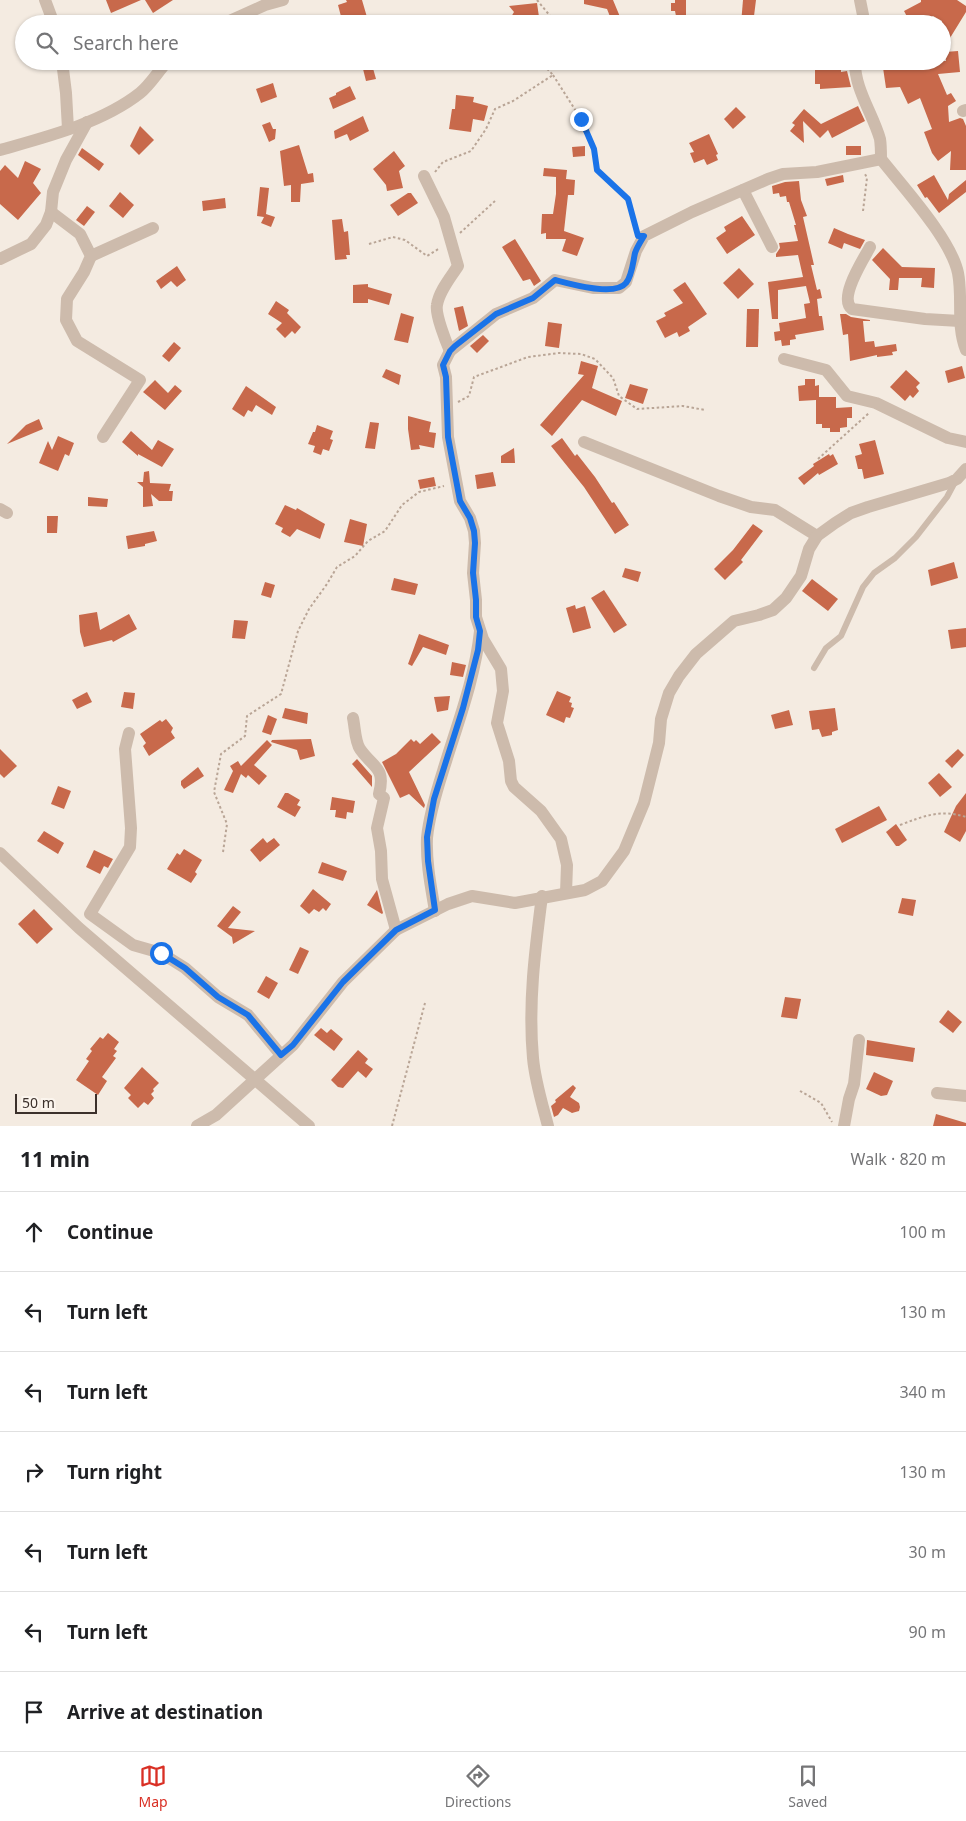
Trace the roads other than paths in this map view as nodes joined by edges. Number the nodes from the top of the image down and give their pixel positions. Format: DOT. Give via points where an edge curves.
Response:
graph roads {
  1 [pos="45,0"];
  2 [pos="283,0"];
  3 [pos="860,0"];
  4 [pos="51,15"];
  5 [pos="242,15"];
  6 [pos="863,15"];
  7 [pos="63,70"];
  8 [pos="160,70"];
  9 [pos="856,70"];
  10 [pos="87,122"];
  11 [pos="68,129"];
  12 [pos="0,150"];
  13 [pos="881,159"];
  14 [pos="426,179"];
  15 [pos="743,190"];
  16 [pos="51,212"];
  17 [pos="153,228"];
  18 [pos="772,247"];
  19 [pos="870,247"];
  20 [pos="91,256"];
  21 [pos="0,259"];
  22 [pos="960,321"];
  23 [pos="966,350"];
  24 [pos="450,351"];
  25 [pos="784,359"];
  26 [pos="104,437"];
  27 [pos="584,442"];
  28 [pos="966,442"];
  29 [pos="966,469"];
  30 [pos="957,478"];
  31 [pos="817,536"];
  32 [pos="480,631"];
  33 [pos="814,668"];
  34 [pos="353,718"];
  35 [pos="129,733"];
  36 [pos="0,853"];
  37 [pos="566,893"];
  38 [pos="542,896"];
  39 [pos="435,910"];
  40 [pos="396,930"];
  41 [pos="859,1040"];
  42 [pos="281,1055"];
  43 [pos="255,1079"];
  44 [pos="937,1093"];
  45 [pos="966,1096"];
  46 [pos="197,1126"];
  47 [pos="309,1126"];
  48 [pos="548,1126"];
  49 [pos="844,1126"];
  1 -- 4 [label="street"];
  2 -- 5 [label="street"];
  3 -- 6 [label="street"];
  7 -- 11 [label="street"];
  8 -- 10 [label="street" via="131,100"];
  9 -- 13 [label="street" via="880,141"];
  10 -- 11 [label="street"];
  10 -- 16 [label="street" via="53,192"];
  11 -- 12 [label="street"];
  13 -- 15 [label="street" via="816,172 783,174"];
  13 -- 22 [label="street" via="950,249 958,273"];
  14 -- 24 [label="street" via="444,216 458,266 436,306"];
  15 -- 18 [label="street"];
  15 -- 24 [label="street" via="644,236 626,282 619,288 593,288 555,280 533,298 496,314"];
  16 -- 20 [label="street" via="80,234"];
  16 -- 21 [label="street" via="46,225 31,244"];
  17 -- 20 [label="street"];
  19 -- 22 [label="street" via="854,276 846,302 848,306 926,319"];
  20 -- 26 [label="street" via="66,298 66,320 77,341 140,380"];
  22 -- 23 [label="street"];
  24 -- 32 [label="street" via="443,365 448,437 460,501 474,531 473,573"];
  25 -- 28 [label="street" via="826,370 847,396 876,403 948,438"];
  27 -- 31 [label="street" via="719,496 751,507 774,510"];
  29 -- 30 [label="street"];
  30 -- 31 [label="street" via="949,484 851,514"];
  30 -- 33 [label="lane" via="947,497 916,537 874,573 863,588 841,636 826,648"];
  31 -- 37 [label="street" via="809,549 801,576 786,598 774,610 734,620 696,654 678,676 661,719 659,743 644,803 624,851 602,881 585,890"];
  32 -- 37 [label="street" via="501,669 503,691 497,722 509,761 511,781 548,819 561,839 567,865"];
  32 -- 39 [label="street" via="478,650 434,799 427,837"];
  34 -- 40 [label="street" via="359,748 377,768 382,780 379,794 384,798 377,828 382,878"];
  35 -- 42 [label="street" via="125,750 130,847 90,914 133,945 161,953 185,968 218,997 248,1015"];
  36 -- 43 [label="street" via="79,928"];
  37 -- 38 [label="street"];
  38 -- 39 [label="street" via="515,903 472,896"];
  38 -- 48 [label="street" via="532,992 532,1034 533,1059"];
  39 -- 40 [label="street"];
  40 -- 42 [label="street" via="343,982 293,1045"];
  41 -- 49 [label="street" via="854,1084"];
  42 -- 43 [label="street"];
  43 -- 46 [label="street" via="216,1115"];
  43 -- 47 [label="street"];
  44 -- 45 [label="street"];
}
